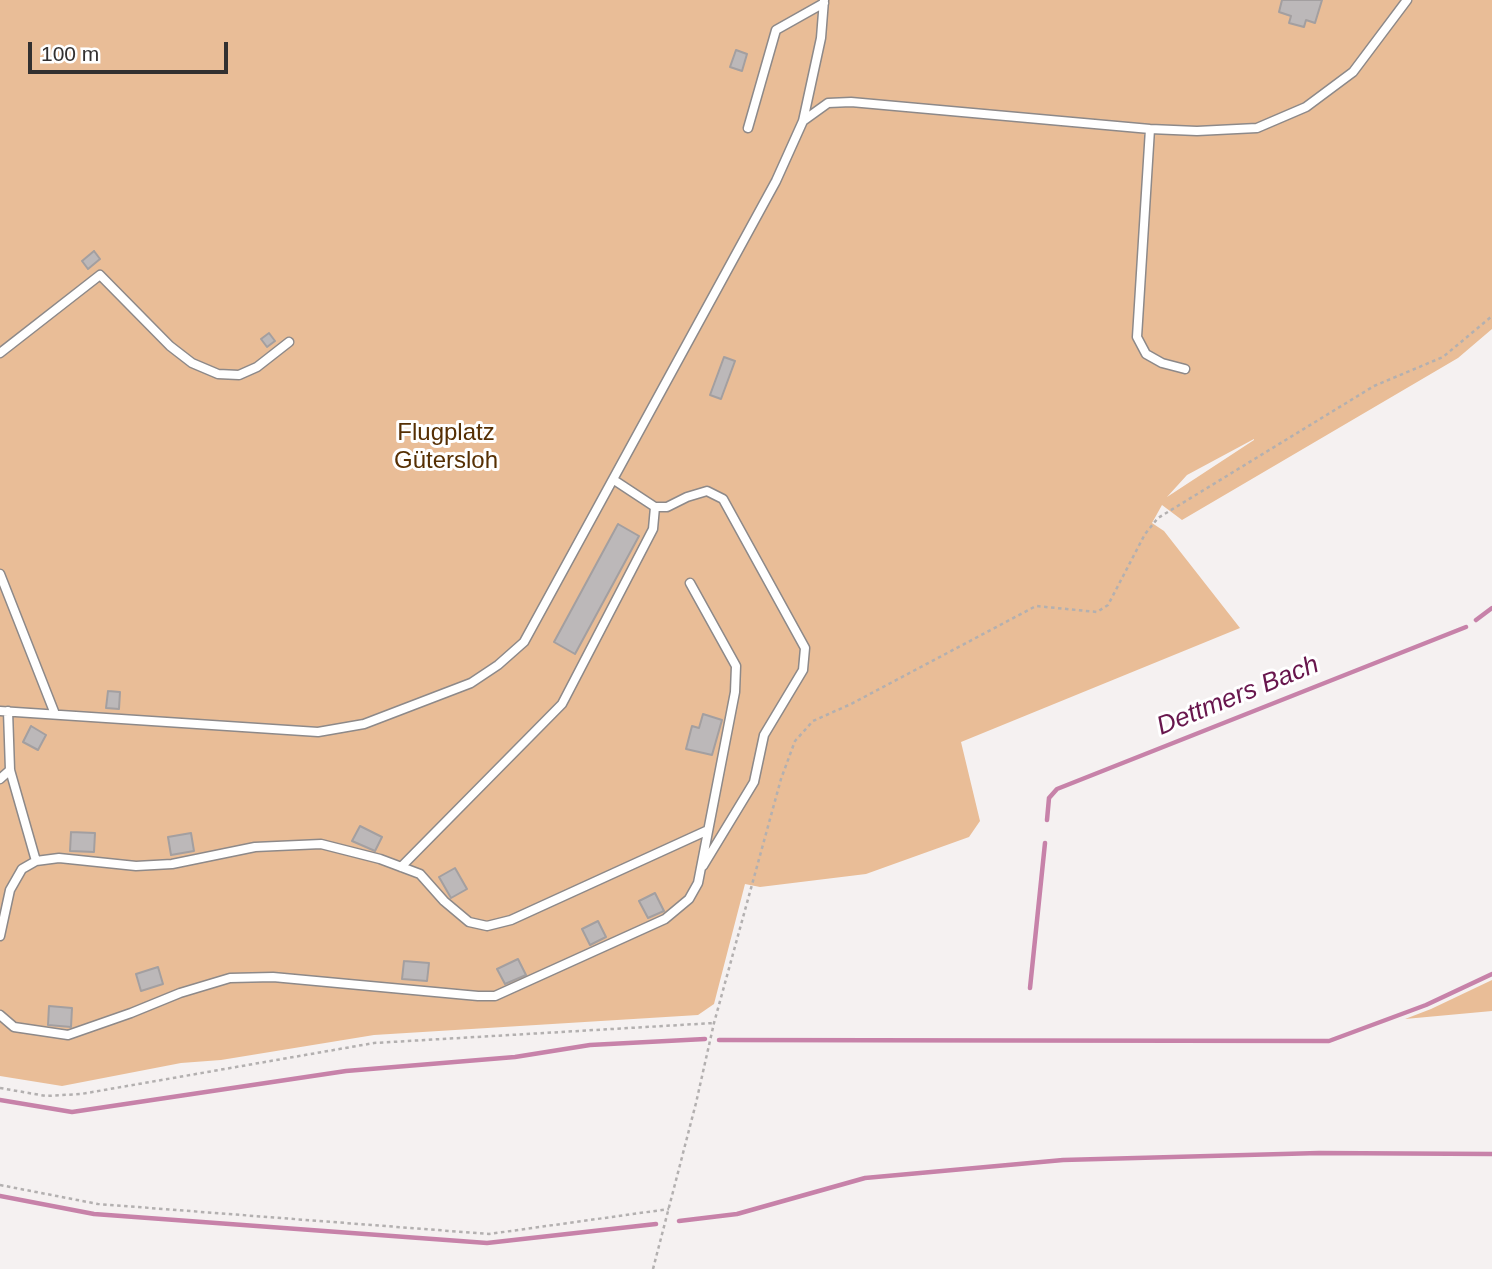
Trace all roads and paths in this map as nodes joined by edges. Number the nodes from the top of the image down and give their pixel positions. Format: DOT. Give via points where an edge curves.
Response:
graph roads {
  1 [pos="1408,0"];
  2 [pos="824,2"];
  3 [pos="803,121"];
  4 [pos="748,128"];
  5 [pos="1150,129"];
  6 [pos="1492,316"];
  7 [pos="289,342"];
  8 [pos="0,353"];
  9 [pos="1185,369"];
  10 [pos="614,480"];
  11 [pos="655,507"];
  12 [pos="0,574"];
  13 [pos="690,583"];
  14 [pos="4,711"];
  15 [pos="55,714"];
  16 [pos="10,770"];
  17 [pos="0,779"];
  18 [pos="706,831"];
  19 [pos="36,861"];
  20 [pos="401,867"];
  21 [pos="700,869"];
  22 [pos="0,936"];
  23 [pos="0,1015"];
  24 [pos="714,1023"];
  25 [pos="0,1088"];
  26 [pos="0,1185"];
  27 [pos="669,1209"];
  28 [pos="653,1269"];
  1 -- 5 [label="lane" via="1353,72 1306,107 1257,128"];
  2 -- 3 [label="lane"];
  2 -- 4 [label="lane" via="776,30"];
  3 -- 5 [label="lane" via="828,103 851,102"];
  3 -- 10 [label="lane" via="776,181"];
  5 -- 9 [label="lane" via="1138,337 1146,354"];
  6 -- 24 [label="path" via="1443,357 1374,386 1158,518 1108,605 1097,612 1036,606 813,721 795,741 781,779"];
  7 -- 8 [label="lane" via="257,367 239,375 218,374 192,363 170,346 100,275"];
  10 -- 11 [label="lane"];
  10 -- 15 [label="lane" via="524,642 471,683 364,724 318,733"];
  11 -- 20 [label="lane" via="653,529 562,704"];
  11 -- 21 [label="lane" via="667,507 707,491 723,499 805,648 803,670 764,735 754,782"];
  12 -- 15 [label="lane"];
  13 -- 18 [label="lane" via="736,666 735,692"];
  14 -- 15 [label="lane"];
  14 -- 16 [label="lane"];
  16 -- 17 [label="lane"];
  16 -- 19 [label="lane"];
  18 -- 20 [label="lane" via="511,920 486,926 469,922 421,874"];
  18 -- 21 [label="lane"];
  19 -- 20 [label="lane" via="172,864 255,847 321,844"];
  19 -- 22 [label="lane" via="22,869 10,890"];
  21 -- 23 [label="lane" via="689,899 665,919 495,996 273,977 230,978 68,1035 14,1027"];
  24 -- 25 [label="path" via="374,1043 81,1094 46,1096"];
  24 -- 27 [label="path"];
  26 -- 27 [label="path" via="98,1204 489,1234"];
  27 -- 28 [label="path"];
}
